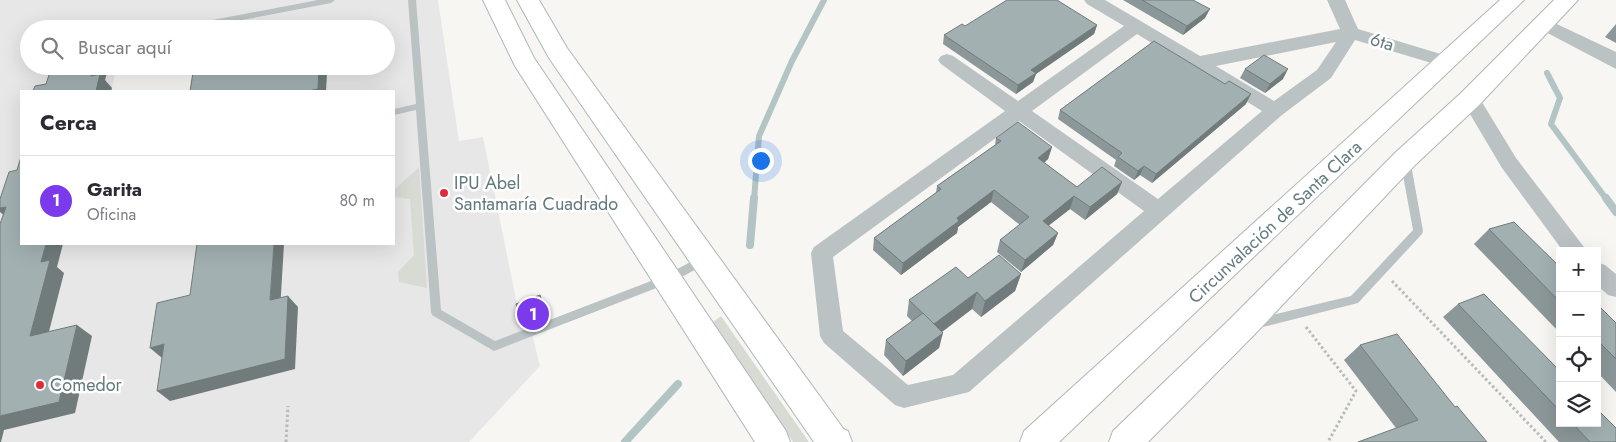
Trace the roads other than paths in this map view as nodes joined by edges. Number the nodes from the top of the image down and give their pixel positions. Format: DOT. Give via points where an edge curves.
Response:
graph roads {
  1 [pos="331,0"];
  2 [pos="412,0"];
  3 [pos="494,0"];
  4 [pos="528,0"];
  5 [pos="1093,0"];
  6 [pos="1336,0"];
  7 [pos="1513,0"];
  8 [pos="1567,0"];
  9 [pos="228,20"];
  10 [pos="1542,23"];
  11 [pos="1136,26"];
  12 [pos="1351,33"];
  13 [pos="947,60"];
  14 [pos="1448,62"];
  15 [pos="1198,63"];
  16 [pos="1616,63"];
  17 [pos="1470,99"];
  18 [pos="421,106"];
  19 [pos="1275,110"];
  20 [pos="1018,111"];
  21 [pos="395,112"];
  22 [pos="1405,159"];
  23 [pos="1159,211"];
  24 [pos="1573,247"];
  25 [pos="704,260"];
  26 [pos="1601,275"];
  27 [pos="668,279"];
  28 [pos="1616,288"];
  29 [pos="1242,327"];
  30 [pos="833,441"];
  31 [pos="774,442"];
  32 [pos="1036,442"];
  33 [pos="1125,442"];
  1 -- 9 [label="lane"];
  2 -- 18 [label="lane"];
  3 -- 27 [label="main road" via="523,60"];
  4 -- 25 [label="main road" via="557,52"];
  5 -- 11 [label="street"];
  6 -- 12 [label="street, 6ta"];
  7 -- 14 [label="main road, Circunvalación de Santa Clara"];
  8 -- 10 [label="main road"];
  10 -- 16 [label="street" via="1614,59"];
  10 -- 17 [label="main road"];
  11 -- 15 [label="street"];
  11 -- 20 [label="street"];
  12 -- 14 [label="street, 6ta"];
  12 -- 15 [label="street"];
  12 -- 19 [label="street" via="1324,74"];
  13 -- 20 [label="street"];
  14 -- 32 [label="main road, Circunvalación de Santa Clara"];
  15 -- 19 [label="street"];
  17 -- 22 [label="main road"];
  17 -- 24 [label="street" via="1509,163"];
  18 -- 21 [label="lane"];
  18 -- 27 [label="lane" via="436,312 494,346"];
  19 -- 23 [label="street"];
  20 -- 23 [label="street"];
  20 -- 23 [label="street" via="822,253 832,336 904,397 960,384"];
  22 -- 29 [label="main road"];
  22 -- 29 [label="lane" via="1418,231 1354,300"];
  25 -- 27 [label="lane"];
  25 -- 30 [label="main road"];
  26 -- 28 [label="street"];
  27 -- 31 [label="main road"];
  29 -- 33 [label="main road"];
}
